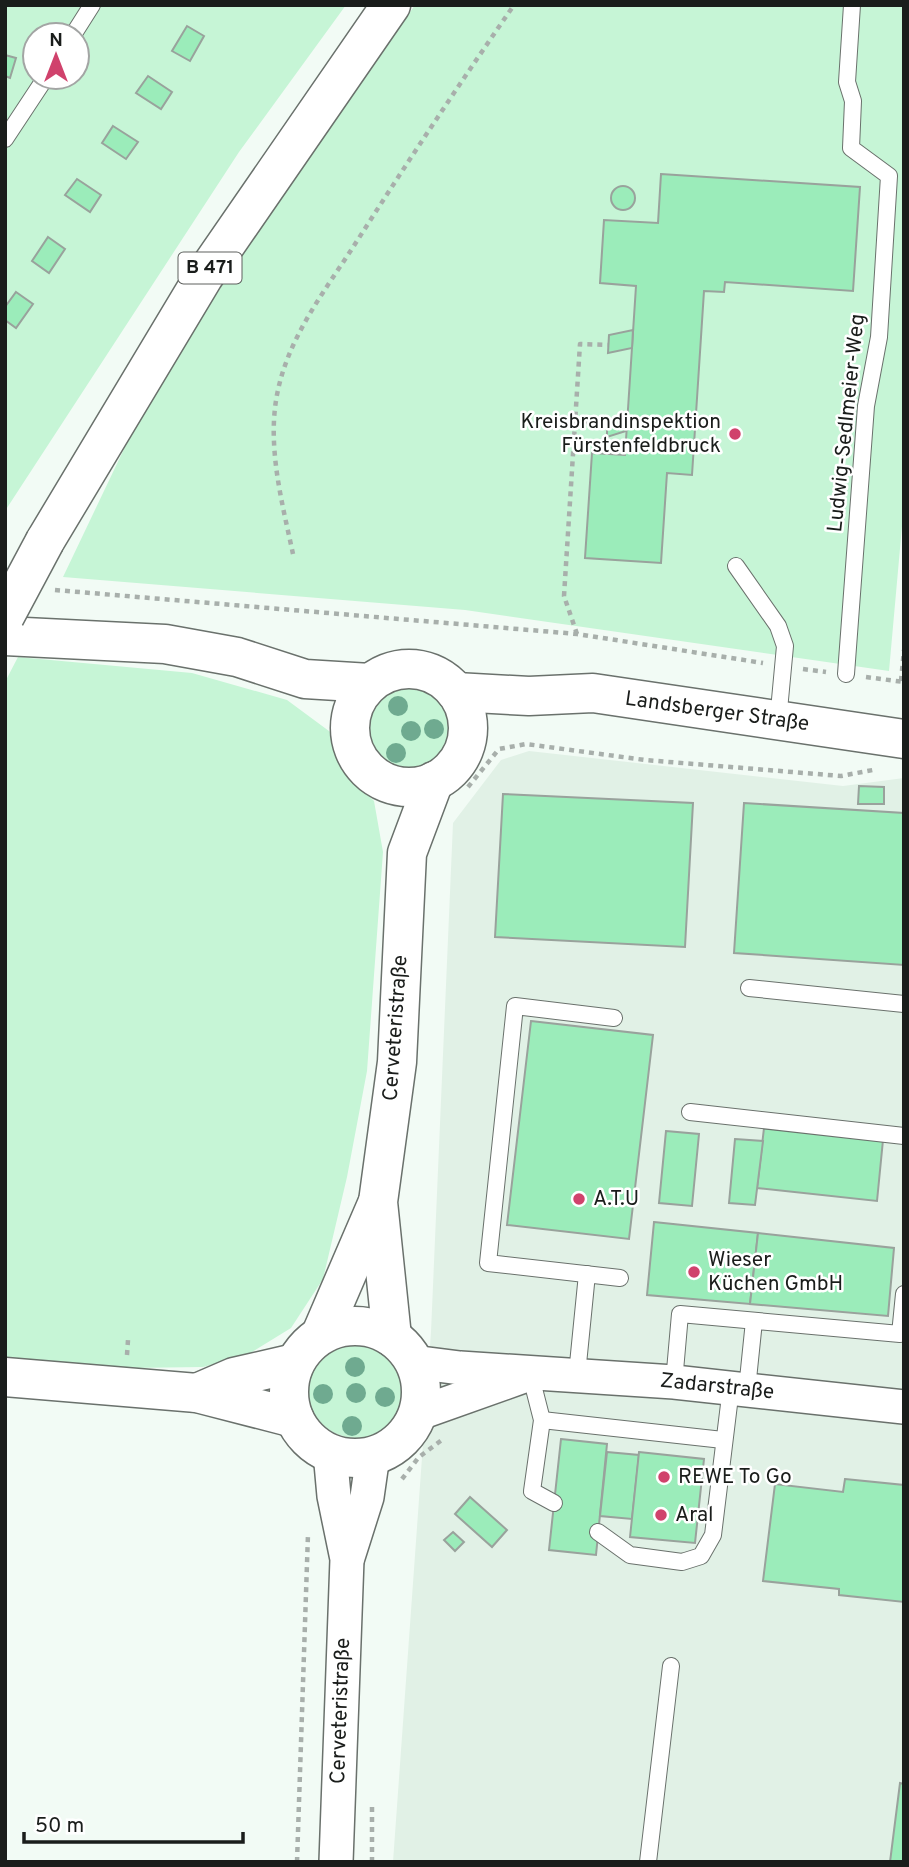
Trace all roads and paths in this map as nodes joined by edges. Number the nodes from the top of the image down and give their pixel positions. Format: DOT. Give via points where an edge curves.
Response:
graph roads {
  1 [pos="92,5"];
  2 [pos="391,5"];
  3 [pos="514,5"];
  4 [pos="852,5"];
  5 [pos="82,21"];
  6 [pos="37,91"];
  7 [pos="5,139"];
  8 [pos="608,345"];
  9 [pos="576,420"];
  10 [pos="607,426"];
  11 [pos="293,554"];
  12 [pos="736,566"];
  13 [pos="53,590"];
  14 [pos="5,616"];
  15 [pos="577,634"];
  16 [pos="5,636"];
  17 [pos="904,650"];
  18 [pos="786,666"];
  19 [pos="846,674"];
  20 [pos="304,679"];
  21 [pos="902,681"];
  22 [pos="370,683"];
  23 [pos="456,692"];
  24 [pos="529,696"];
  25 [pos="778,721"];
  26 [pos="349,724"];
  27 [pos="467,738"];
  28 [pos="904,739"];
  29 [pos="875,769"];
  30 [pos="383,780"];
  31 [pos="450,784"];
  32 [pos="407,853"];
  33 [pos="749,988"];
  34 [pos="904,1004"];
  35 [pos="614,1018"];
  36 [pos="690,1112"];
  37 [pos="904,1136"];
  38 [pos="377,1202"];
  39 [pos="587,1275"];
  40 [pos="620,1278"];
  41 [pos="904,1294"];
  42 [pos="754,1321"];
  43 [pos="321,1334"];
  44 [pos="128,1340"];
  45 [pos="127,1350"];
  46 [pos="402,1350"];
  47 [pos="295,1363"];
  48 [pos="530,1373"];
  49 [pos="577,1374"];
  50 [pos="5,1377"];
  51 [pos="674,1382"];
  52 [pos="739,1389"];
  53 [pos="197,1393"];
  54 [pos="904,1407"];
  55 [pos="417,1414"];
  56 [pos="294,1418"];
  57 [pos="542,1420"];
  58 [pos="451,1433"];
  59 [pos="723,1440"];
  60 [pos="330,1452"];
  61 [pos="373,1455"];
  62 [pos="394,1489"];
  63 [pos="554,1503"];
  64 [pos="308,1525"];
  65 [pos="598,1532"];
  66 [pos="347,1559"];
  67 [pos="671,1666"];
  68 [pos="297,1862"];
  69 [pos="336,1862"];
  70 [pos="648,1862"];
  1 -- 5 [label="lane"];
  2 -- 14 [label="main road, B 471, bridge" via="204,276"];
  3 -- 11 [label="path" via="296,336 277,391 274,444"];
  4 -- 19 [label="lane, Ludwig-Sedlmeier-Weg" via="847,82 853,101 850,148 889,176 879,337 866,405"];
  6 -- 7 [label="lane"];
  8 -- 9 [label="path" via="580,344"];
  9 -- 10 [label="path"];
  9 -- 15 [label="path" via="564,596"];
  12 -- 18 [label="lane" via="778,626"];
  13 -- 15 [label="path"];
  15 -- 18 [label="path"];
  16 -- 20 [label="main road" via="165,644 237,657"];
  17 -- 21 [label="path"];
  18 -- 25 [label="lane"];
  20 -- 22 [label="main road"];
  20 -- 26 [label="main road"];
  22 -- 23 [label="main road" via="404,669 424,670"];
  22 -- 26 [label="main road" via="357,699"];
  23 -- 24 [label="main road, Landsberger Straße"];
  23 -- 27 [label="main road" via="466,714"];
  24 -- 25 [label="main road, Landsberger Straße" via="593,693"];
  24 -- 27 [label="main road"];
  25 -- 28 [label="main road, Landsberger Straße"];
  26 -- 30 [label="main road" via="359,759"];
  27 -- 31 [label="main road"];
  29 -- 31 [label="path" via="841,776 645,760 526,744 499,749"];
  30 -- 31 [label="main road" via="408,786"];
  30 -- 32 [label="main road, Cerveteristraße"];
  31 -- 32 [label="main road, Cerveteristraße"];
  32 -- 38 [label="main road, Cerveteristraße" via="397,1062"];
  33 -- 34 [label="lane"];
  35 -- 39 [label="lane" via="515,1006 488,1263"];
  36 -- 37 [label="lane"];
  38 -- 43 [label="main road, Cerveteristraße"];
  38 -- 46 [label="main road, Cerveteristraße"];
  39 -- 40 [label="lane"];
  39 -- 49 [label="lane"];
  41 -- 42 [label="lane" via="900,1334"];
  42 -- 51 [label="lane" via="680,1314"];
  42 -- 52 [label="lane"];
  43 -- 46 [label="main road" via="359,1326"];
  43 -- 47 [label="main road, Cerveteristraße"];
  44 -- 45 [label="path"];
  46 -- 48 [label="street, Zadarstraße"];
  46 -- 55 [label="main road, Cerveteristraße" via="419,1380"];
  47 -- 53 [label="main road" via="234,1377"];
  47 -- 56 [label="main road" via="289,1381"];
  48 -- 49 [label="street, Zadarstraße"];
  48 -- 55 [label="street, Zadarstraße"];
  48 -- 57 [label="lane"];
  49 -- 51 [label="street, Zadarstraße"];
  50 -- 53 [label="main road"];
  51 -- 52 [label="street, Zadarstraße"];
  52 -- 54 [label="street, Zadarstraße"];
  52 -- 59 [label="lane"];
  53 -- 56 [label="main road"];
  55 -- 61 [label="main road" via="398,1441"];
  56 -- 60 [label="main road" via="303,1432"];
  57 -- 59 [label="lane"];
  57 -- 63 [label="lane" via="532,1491"];
  58 -- 62 [label="path" via="419,1457"];
  59 -- 65 [label="lane" via="713,1535 701,1556 682,1562 630,1555"];
  60 -- 61 [label="main road" via="354,1458"];
  60 -- 66 [label="street, Cerveteristraße"];
  61 -- 66 [label="street, Cerveteristraße" via="367,1497"];
  64 -- 68 [label="path"];
  66 -- 69 [label="street, Cerveteristraße"];
  67 -- 70 [label="lane"];
}
